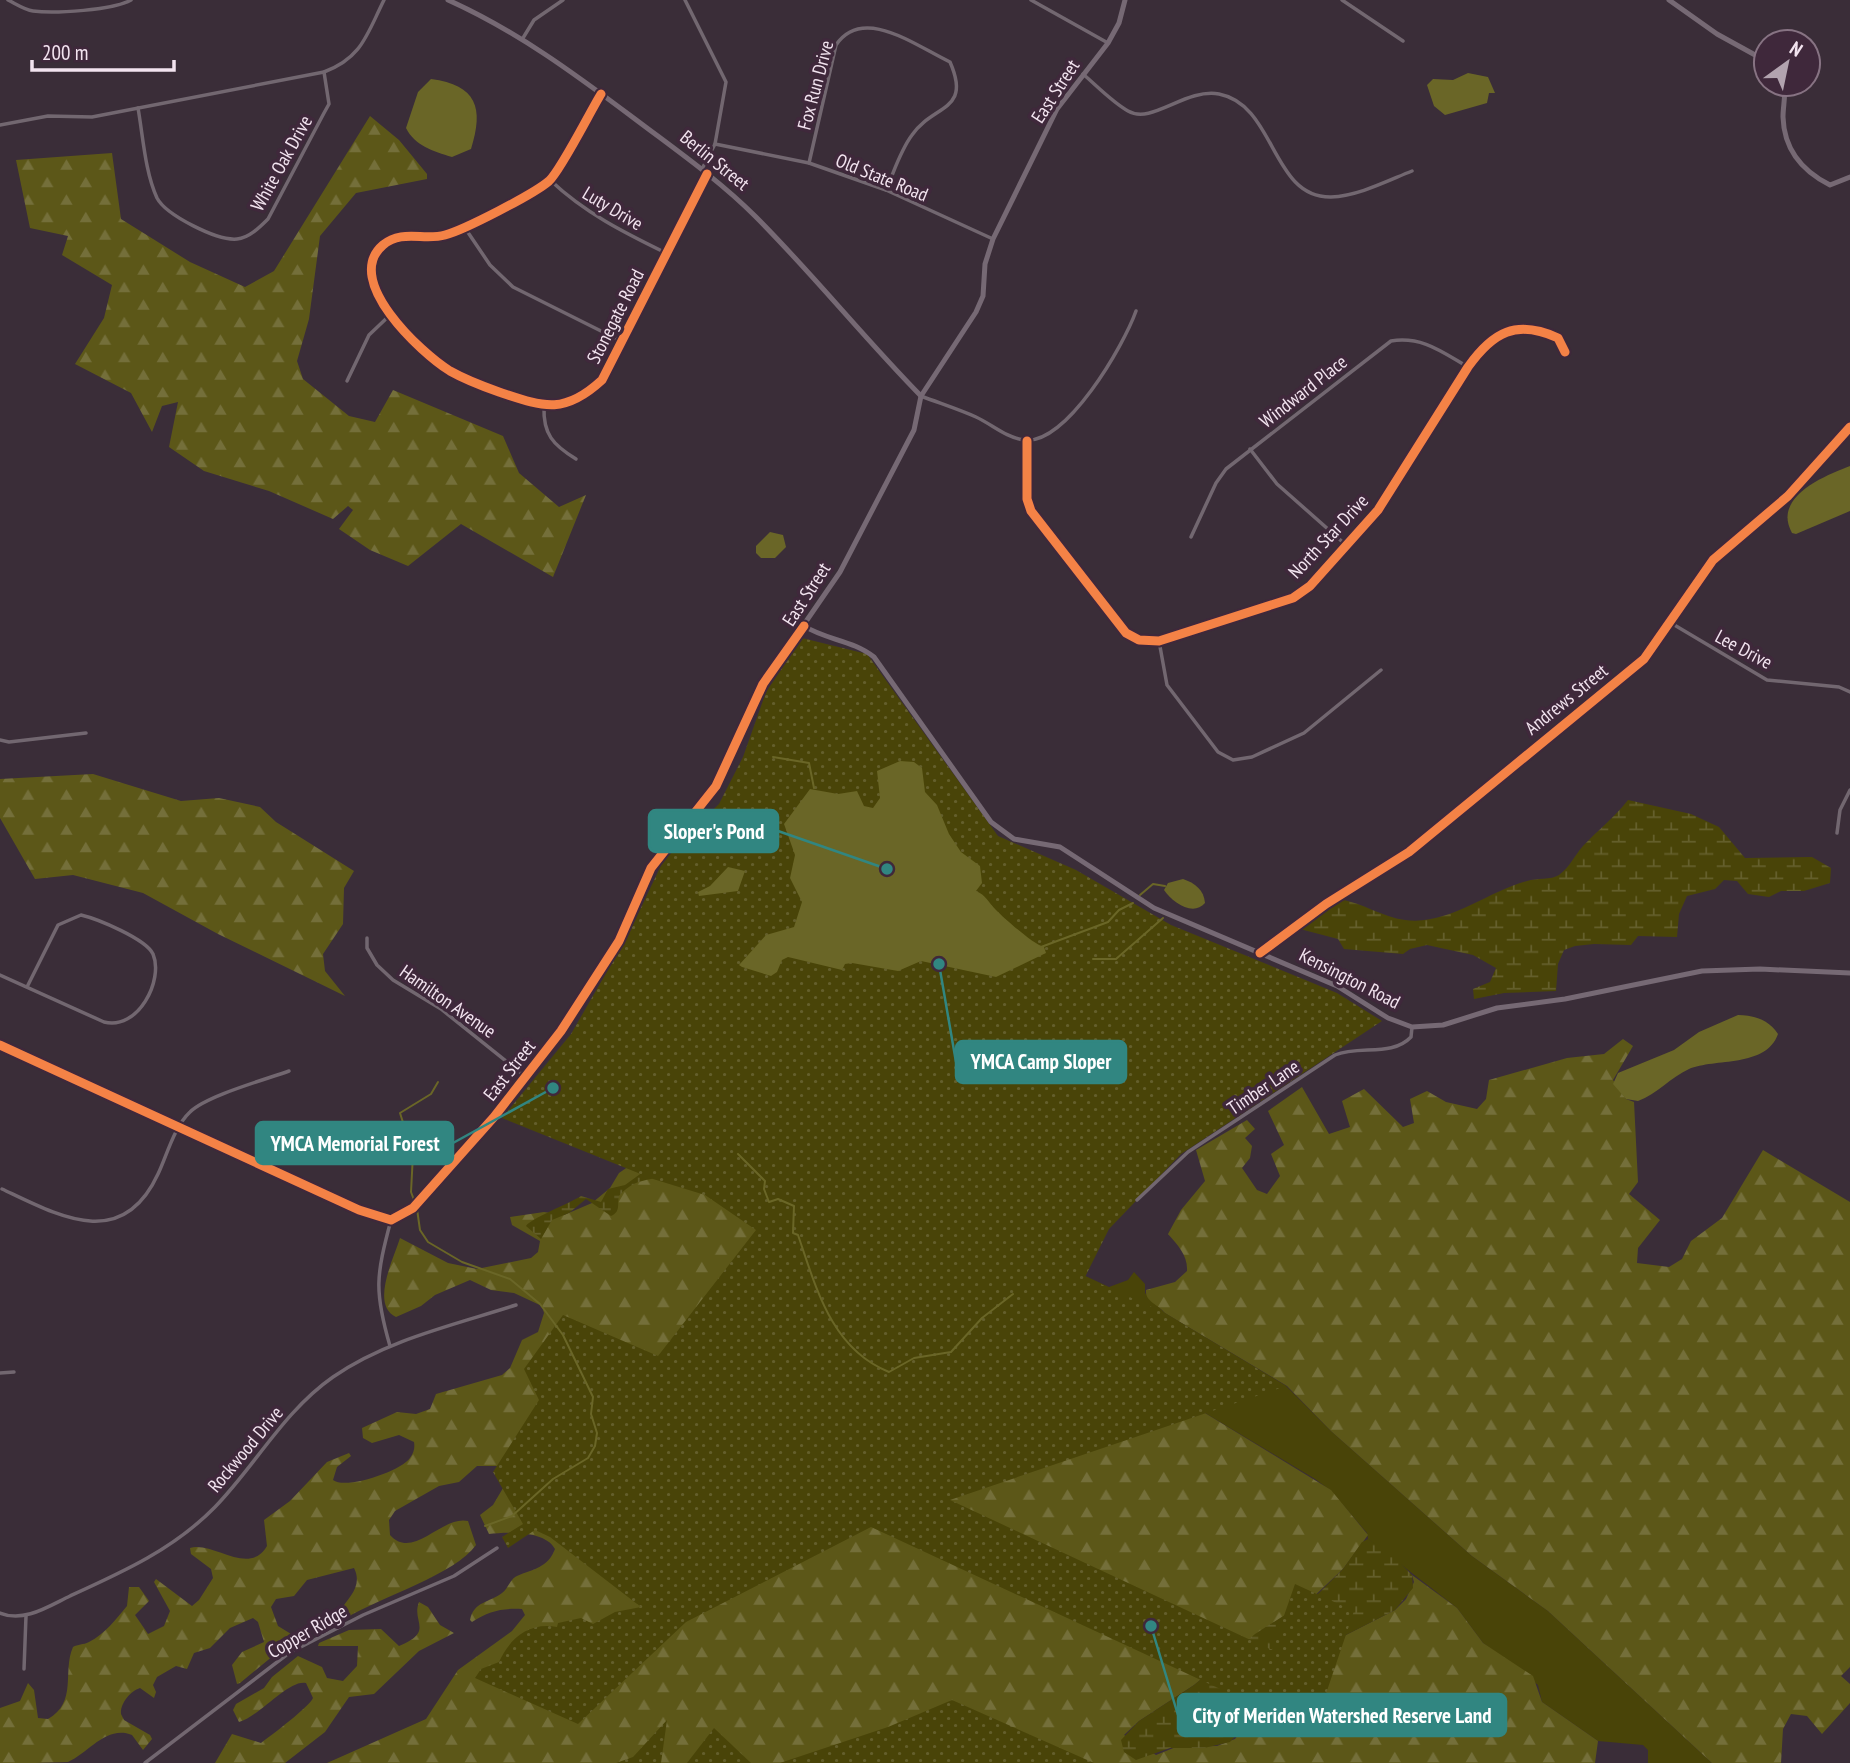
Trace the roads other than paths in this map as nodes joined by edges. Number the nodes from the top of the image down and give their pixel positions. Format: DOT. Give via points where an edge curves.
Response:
graph roads {
  1 [pos="8,0"];
  2 [pos="131,0"];
  3 [pos="384,0"];
  4 [pos="448,0"];
  5 [pos="563,0"];
  6 [pos="685,0"];
  7 [pos="1031,0"];
  8 [pos="1125,0"];
  9 [pos="1342,0"];
  10 [pos="1669,0"];
  11 [pos="523,38"];
  12 [pos="1404,40"];
  13 [pos="1108,43"];
  14 [pos="1752,53"];
  15 [pos="324,72"];
  16 [pos="1083,74"];
  17 [pos="601,94"];
  18 [pos="1784,98"];
  19 [pos="138,108"];
  20 [pos="0,125"];
  21 [pos="715,144"];
  22 [pos="809,163"];
  23 [pos="704,171"];
  24 [pos="1412,172"];
  25 [pos="1850,177"];
  26 [pos="550,180"];
  27 [pos="886,190"];
  28 [pos="466,228"];
  29 [pos="993,239"];
  30 [pos="666,253"];
  31 [pos="1136,311"];
  32 [pos="390,315"];
  33 [pos="621,341"];
  34 [pos="1565,352"];
  35 [pos="1468,367"];
  36 [pos="347,381"];
  37 [pos="921,396"];
  38 [pos="544,407"];
  39 [pos="1850,427"];
  40 [pos="1027,441"];
  41 [pos="1250,449"];
  42 [pos="576,459"];
  43 [pos="1191,537"];
  44 [pos="1346,545"];
  45 [pos="1671,623"];
  46 [pos="804,626"];
  47 [pos="1159,641"];
  48 [pos="1381,670"];
  49 [pos="1850,692"];
  50 [pos="86,733"];
  51 [pos="0,740"];
  52 [pos="1850,790"];
  53 [pos="1836,833"];
  54 [pos="367,938"];
  55 [pos="1259,953"];
  56 [pos="1850,973"];
  57 [pos="0,975"];
  58 [pos="27,987"];
  59 [pos="1412,1027"];
  60 [pos="0,1045"];
  61 [pos="289,1071"];
  62 [pos="527,1078"];
  63 [pos="178,1129"];
  64 [pos="2,1189"];
  65 [pos="1137,1200"];
  66 [pos="391,1220"];
  67 [pos="516,1305"];
  68 [pos="390,1346"];
  69 [pos="14,1372"];
  70 [pos="0,1373"];
  71 [pos="497,1548"];
  72 [pos="0,1613"];
  73 [pos="26,1616"];
  74 [pos="24,1669"];
  75 [pos="145,1763"];
  1 -- 2 [label="street" via="30,11 47,11"];
  3 -- 15 [label="street" via="357,54"];
  4 -- 11 [label="street, Berlin Street"];
  5 -- 11 [label="street" via="534,20"];
  6 -- 21 [label="street, Stonegate Road" via="726,82"];
  7 -- 13 [label="street"];
  8 -- 13 [label="street, East Street"];
  9 -- 12 [label="street"];
  10 -- 14 [label="street"];
  11 -- 17 [label="street, Berlin Street"];
  13 -- 16 [label="street, East Street"];
  15 -- 19 [label="street"];
  15 -- 19 [label="street, White Oak Drive" via="329,104 268,219 255,232 237,239 206,232 158,200"];
  16 -- 24 [label="street" via="1137,115 1147,116 1197,94 1220,94 1242,104 1259,122 1297,186 1315,195 1356,192"];
  16 -- 29 [label="street, East Street" via="1057,109"];
  17 -- 23 [label="street, Berlin Street"];
  17 -- 26 [label="street"];
  18 -- 25 [label="street" via="1784,137 1793,155 1814,177 1830,185"];
  19 -- 20 [label="street"];
  21 -- 22 [label="street, Old State Road"];
  21 -- 23 [label="street, Stonegate Road"];
  22 -- 27 [label="street, Old State Road"];
  22 -- 27 [label="street, Fox Run Drive" via="836,45 844,33 860,26 876,27 950,62 957,93 950,106 911,136"];
  23 -- 30 [label="street, Stonegate Road"];
  23 -- 37 [label="street, Berlin Street" via="808,270"];
  26 -- 28 [label="street"];
  26 -- 30 [label="street, Luty Drive" via="607,225"];
  27 -- 29 [label="street, Old State Road"];
  28 -- 32 [label="street" via="443,236 402,236 382,246 372,267 374,292"];
  28 -- 33 [label="street" via="490,265 513,287"];
  29 -- 37 [label="street, East Street" via="979,304"];
  30 -- 33 [label="street, Stonegate Road"];
  31 -- 40 [label="street" via="1105,370 1071,415 1057,430"];
  32 -- 36 [label="street" via="369,335"];
  32 -- 38 [label="street" via="449,370"];
  33 -- 38 [label="street, Stonegate Road" via="602,380 587,393"];
  34 -- 35 [label="street, North Star Drive" via="1558,338 1520,329 1499,334"];
  35 -- 41 [label="street, Windward Place" via="1425,342 1391,341"];
  35 -- 44 [label="street, North Star Drive" via="1378,510"];
  37 -- 40 [label="street"];
  37 -- 46 [label="street, East Street" via="914,430 840,572"];
  38 -- 42 [label="street" via="543,425 554,446"];
  39 -- 45 [label="street, Andrews Street" via="1776,508 1713,560"];
  40 -- 47 [label="street" via="1031,511 1126,633 1139,640"];
  41 -- 43 [label="street, Windward Place" via="1216,483"];
  41 -- 44 [label="street" via="1277,484"];
  44 -- 47 [label="street, North Star Drive" via="1310,586 1293,597"];
  45 -- 49 [label="street, Lee Drive" via="1767,680"];
  45 -- 55 [label="street, Andrews Street" via="1644,659 1425,840"];
  46 -- 55 [label="street, Kensington Road" via="863,648 874,657 991,822 1014,839 1060,846 1154,908"];
  46 -- 62 [label="street, East Street" via="763,684 716,786 651,868 619,941"];
  47 -- 48 [label="street" via="1167,685 1218,752 1233,760 1252,757 1304,733"];
  50 -- 51 [label="street"];
  52 -- 53 [label="street"];
  54 -- 62 [label="street, Hamilton Avenue" via="377,965 393,980 441,1009"];
  55 -- 59 [label="street, Kensington Road" via="1337,986 1388,1018"];
  56 -- 59 [label="street, Kensington Road" via="1702,971 1497,1008 1443,1025"];
  57 -- 58 [label="street"];
  58 -- 58 [label="street" via="104,1023 120,1024 140,1010 155,961 140,941 81,915 58,925"];
  59 -- 65 [label="street, Timber Lane" via="1411,1037 1400,1047 1352,1049 1335,1055 1188,1152"];
  60 -- 63 [label="street"];
  61 -- 63 [label="street" via="197,1105"];
  62 -- 66 [label="street, East Street" via="413,1208"];
  63 -- 64 [label="street" via="145,1197 106,1221 83,1223 61,1217"];
  63 -- 66 [label="street"];
  66 -- 68 [label="street" via="378,1266 378,1304"];
  67 -- 68 [label="street, Rockwood Drive"];
  68 -- 73 [label="street, Rockwood Drive" via="331,1378 299,1406 215,1507 174,1543"];
  69 -- 70 [label="street"];
  71 -- 75 [label="street, Copper Ridge" via="454,1576 289,1653"];
  72 -- 73 [label="street"];
  73 -- 74 [label="street"];
}
